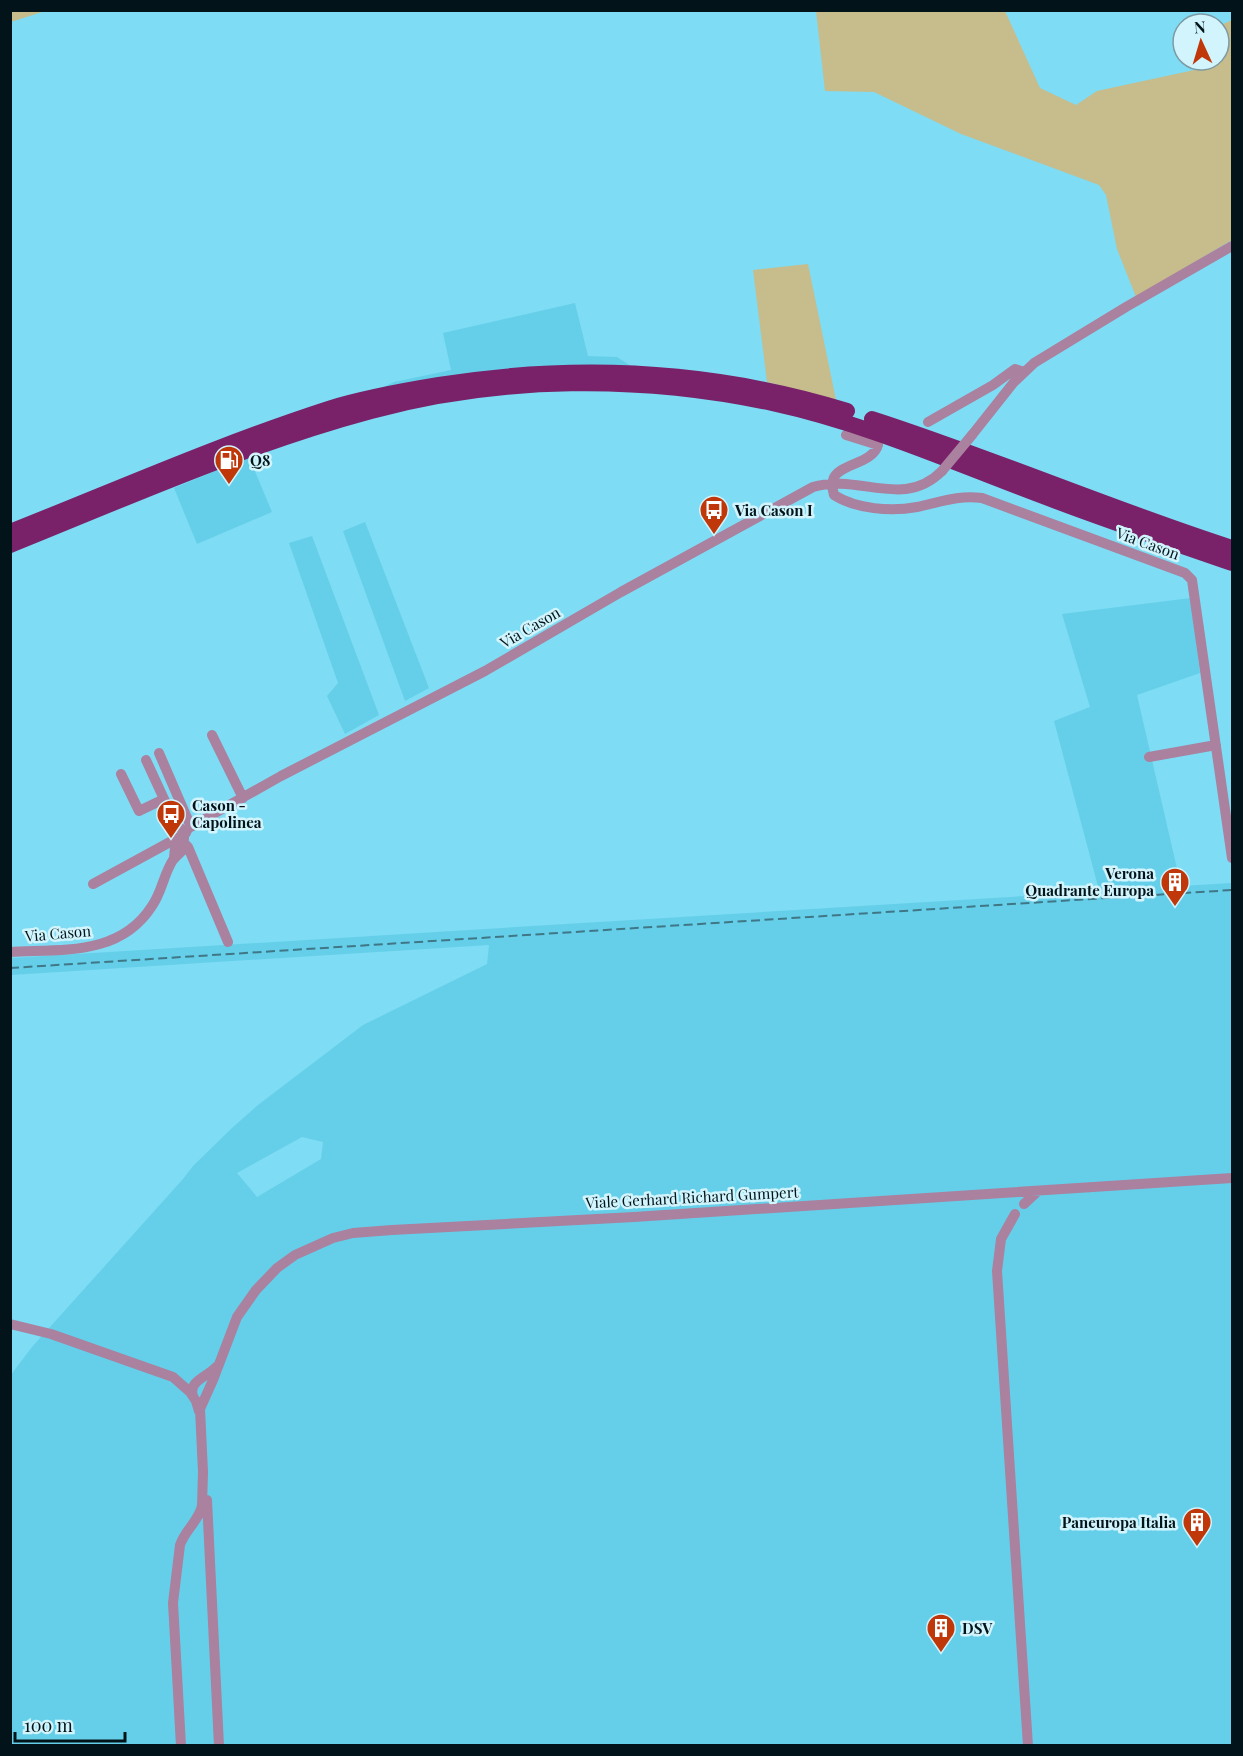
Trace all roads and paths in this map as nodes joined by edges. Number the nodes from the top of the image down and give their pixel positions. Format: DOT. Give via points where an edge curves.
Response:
graph roads {
  1 [pos="1233,246"];
  2 [pos="1024,372"];
  3 [pos="928,422"];
  4 [pos="846,435"];
  5 [pos="832,482"];
  6 [pos="10,532"];
  7 [pos="10,545"];
  8 [pos="1233,548"];
  9 [pos="1233,563"];
  10 [pos="212,735"];
  11 [pos="1216,745"];
  12 [pos="159,753"];
  13 [pos="1149,757"];
  14 [pos="146,760"];
  15 [pos="121,774"];
  16 [pos="243,798"];
  17 [pos="164,799"];
  18 [pos="184,838"];
  19 [pos="159,849"];
  20 [pos="1233,858"];
  21 [pos="174,859"];
  22 [pos="93,884"];
  23 [pos="228,942"];
  24 [pos="10,952"];
  25 [pos="1233,1178"];
  26 [pos="1038,1191"];
  27 [pos="1024,1204"];
  28 [pos="1015,1214"];
  29 [pos="10,1324"];
  30 [pos="214,1373"];
  31 [pos="193,1397"];
  32 [pos="200,1414"];
  33 [pos="203,1472"];
  34 [pos="181,1746"];
  35 [pos="219,1746"];
  36 [pos="1028,1746"];
  1 -- 2 [label="street, Via Cason" via="1051,352"];
  2 -- 3 [label="street, Via Cason" via="1011,371"];
  2 -- 5 [label="street, Via Cason, bridge" via="942,471 926,483 899,491"];
  4 -- 5 [label="street, Via Cason" via="874,443 877,449 836,474"];
  5 -- 11 [label="street, Via Cason" via="834,495 843,501 873,507 896,509 949,498 982,498 1185,573 1192,580"];
  5 -- 16 [label="street, Via Cason" via="797,495 485,671"];
  6 -- 8 [label="highway" via="330,408 476,379 623,372 727,382 820,403"];
  7 -- 9 [label="highway" via="269,442 373,410 483,390 582,383 704,392 817,414 919,447 1051,499"];
  10 -- 16 [label="street"];
  11 -- 13 [label="street"];
  11 -- 20 [label="street, Via Cason"];
  12 -- 18 [label="street"];
  14 -- 17 [label="street"];
  15 -- 17 [label="street" via="139,811"];
  16 -- 18 [label="street, Via Cason"];
  17 -- 18 [label="street"];
  18 -- 19 [label="street, Via Cason"];
  18 -- 19 [label="street, Via Cason"];
  18 -- 21 [label="street, Via Cason" via="183,850"];
  18 -- 23 [label="street"];
  19 -- 21 [label="street"];
  19 -- 22 [label="street, Via Cason"];
  21 -- 24 [label="street, Via Cason" via="152,907 128,933 92,946"];
  25 -- 26 [label="street, Viale Gerhard Richard Gumpert"];
  26 -- 27 [label="street"];
  26 -- 30 [label="street, Viale Gerhard Richard Gumpert" via="403,1229 342,1236 296,1256 265,1280 237,1317"];
  28 -- 36 [label="street" via="1001,1239 997,1260"];
  29 -- 31 [label="street" via="163,1372 180,1382"];
  30 -- 31 [label="street" via="194,1383"];
  30 -- 32 [label="street, Viale Gerhard Richard Gumpert"];
  31 -- 32 [label="street"];
  32 -- 33 [label="street"];
  33 -- 34 [label="street" via="200,1512 180,1545 173,1603"];
  33 -- 35 [label="street"];
}
